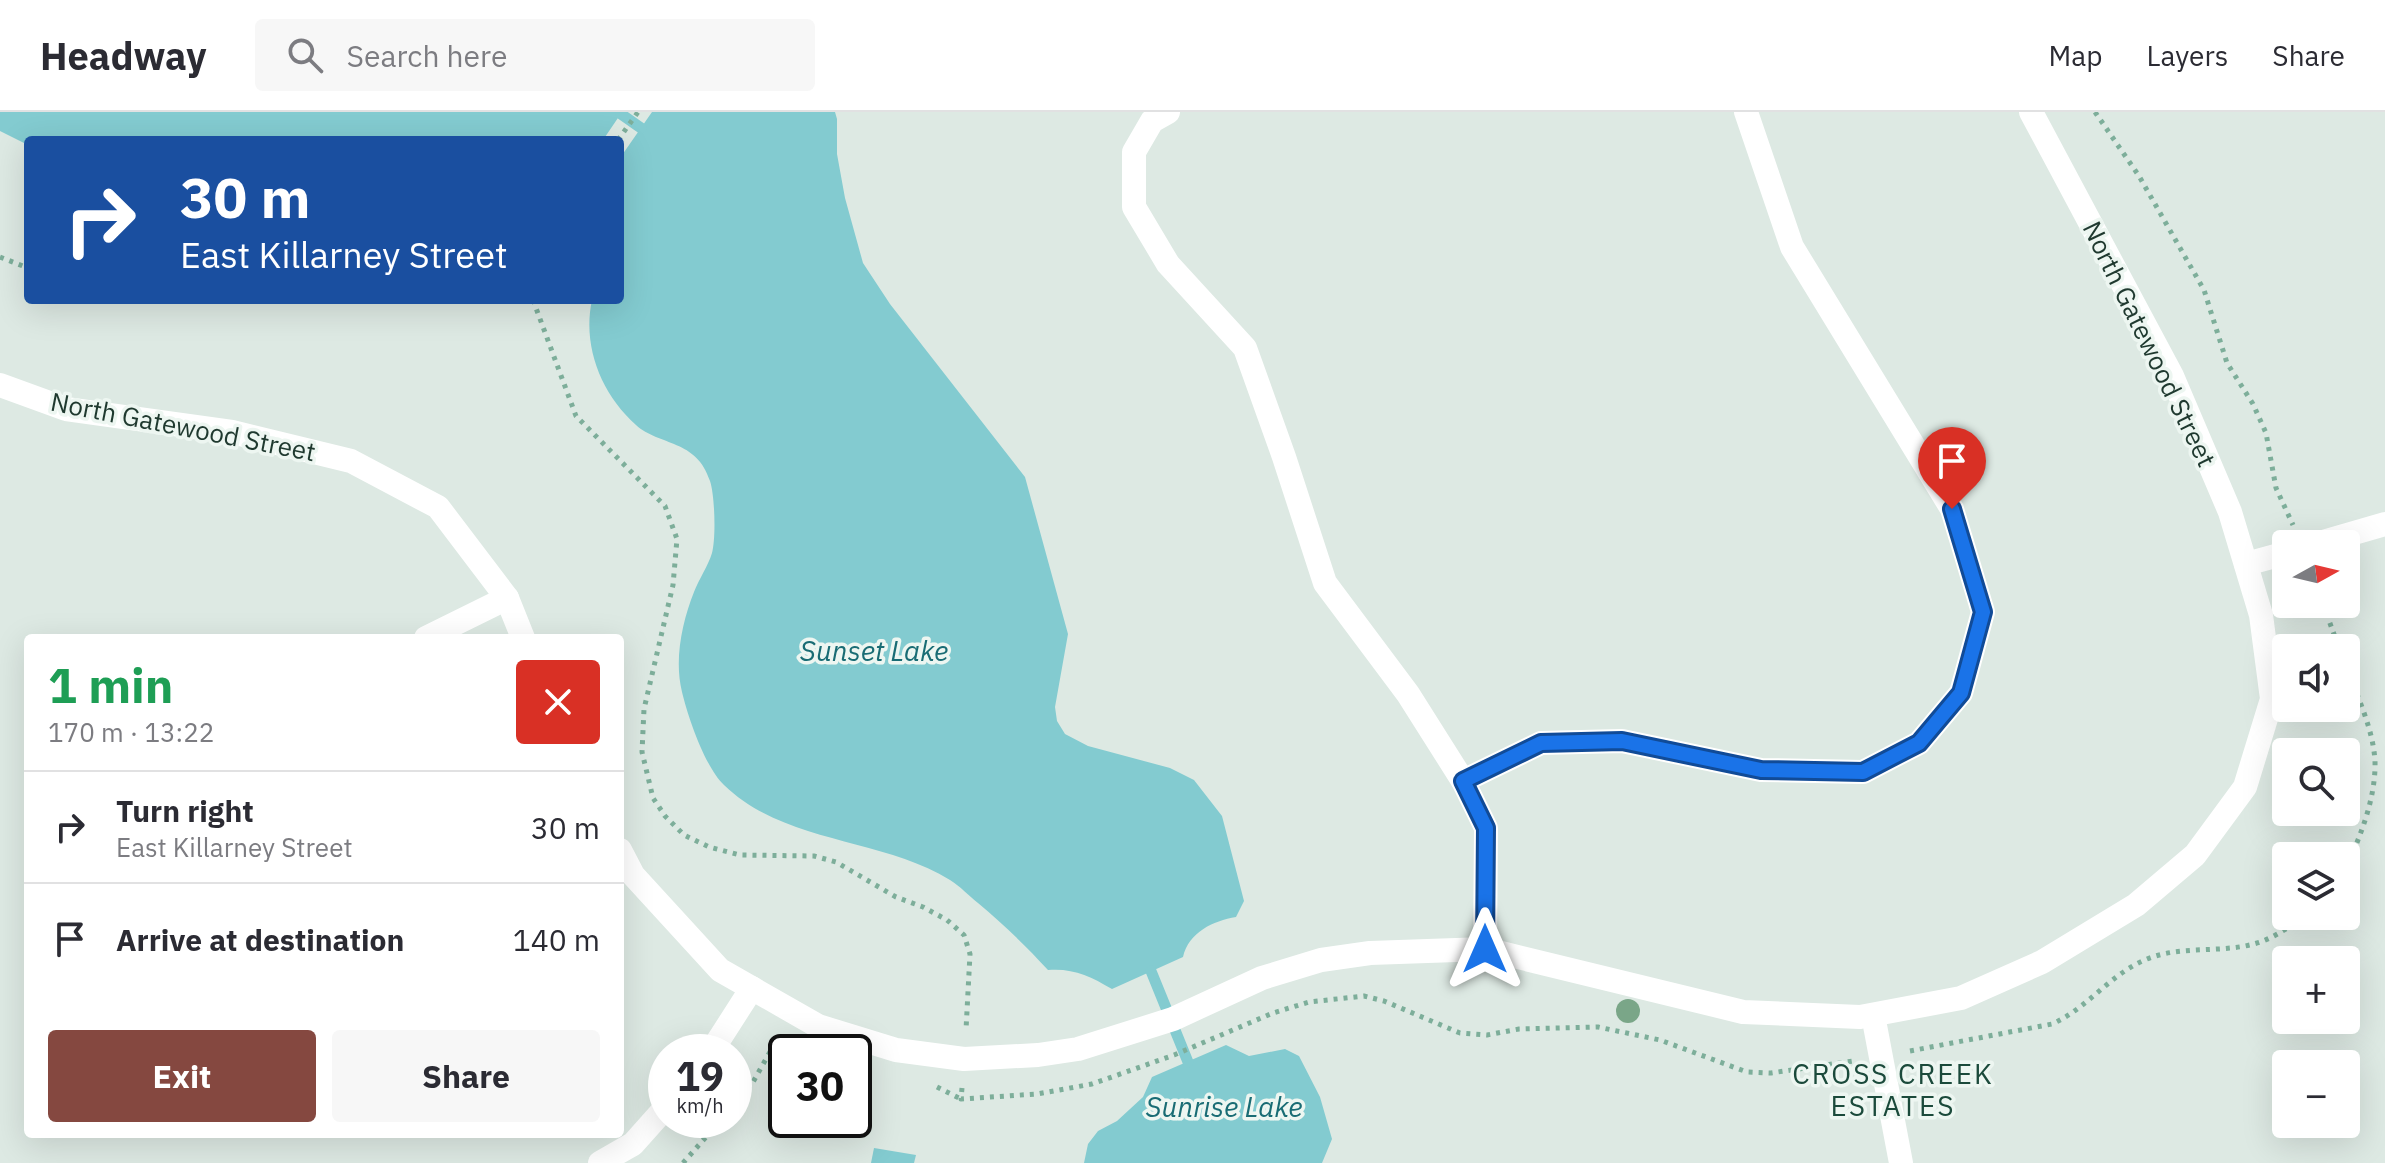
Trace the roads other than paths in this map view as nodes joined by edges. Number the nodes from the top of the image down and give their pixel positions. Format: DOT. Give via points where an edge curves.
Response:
graph roads {
  1 [pos="1168,112"];
  2 [pos="1746,112"];
  3 [pos="2031,112"];
  4 [pos="0,385"];
  5 [pos="2385,524"];
  6 [pos="2360,531"];
  7 [pos="2272,550"];
  8 [pos="2246,564"];
  9 [pos="507,598"];
  10 [pos="434,634"];
  11 [pos="521,634"];
  12 [pos="1463,781"];
  13 [pos="624,858"];
  14 [pos="1485,949"];
  15 [pos="752,988"];
  16 [pos="1873,1015"];
  17 [pos="723,1034"];
  18 [pos="648,1127"];
  19 [pos="604,1162"];
  20 [pos="1901,1163"];
  1 -- 12 [label="street" via="1152,121 1134,152 1134,207 1168,264 1245,348 1325,583 1408,694"];
  2 -- 12 [label="street" via="1792,247 1952,509 1983,612 1961,693 1919,743 1863,772 1761,770 1622,741 1541,743"];
  3 -- 8 [label="street, North Gatewood Street" via="2172,376 2230,512"];
  4 -- 9 [label="street, North Gatewood Street" via="66,409 232,432 351,461 438,507"];
  5 -- 6 [label="street"];
  7 -- 8 [label="street"];
  8 -- 16 [label="street, North Gatewood Street" via="2261,615 2272,699 2245,787 2195,855 2136,905 2042,962 1961,998"];
  9 -- 10 [label="street"];
  9 -- 11 [label="street, North Gatewood Street"];
  12 -- 14 [label="street" via="1486,828"];
  13 -- 15 [label="street, North Gatewood Street" via="633,875 720,970"];
  14 -- 15 [label="street, North Gatewood Street" via="1321,960 1262,978 1173,1019 1078,1049 964,1059 896,1050 818,1026"];
  14 -- 16 [label="street, North Gatewood Street" via="1743,1012"];
  15 -- 17 [label="street"];
  16 -- 20 [label="street"];
  18 -- 19 [label="street"];
}
